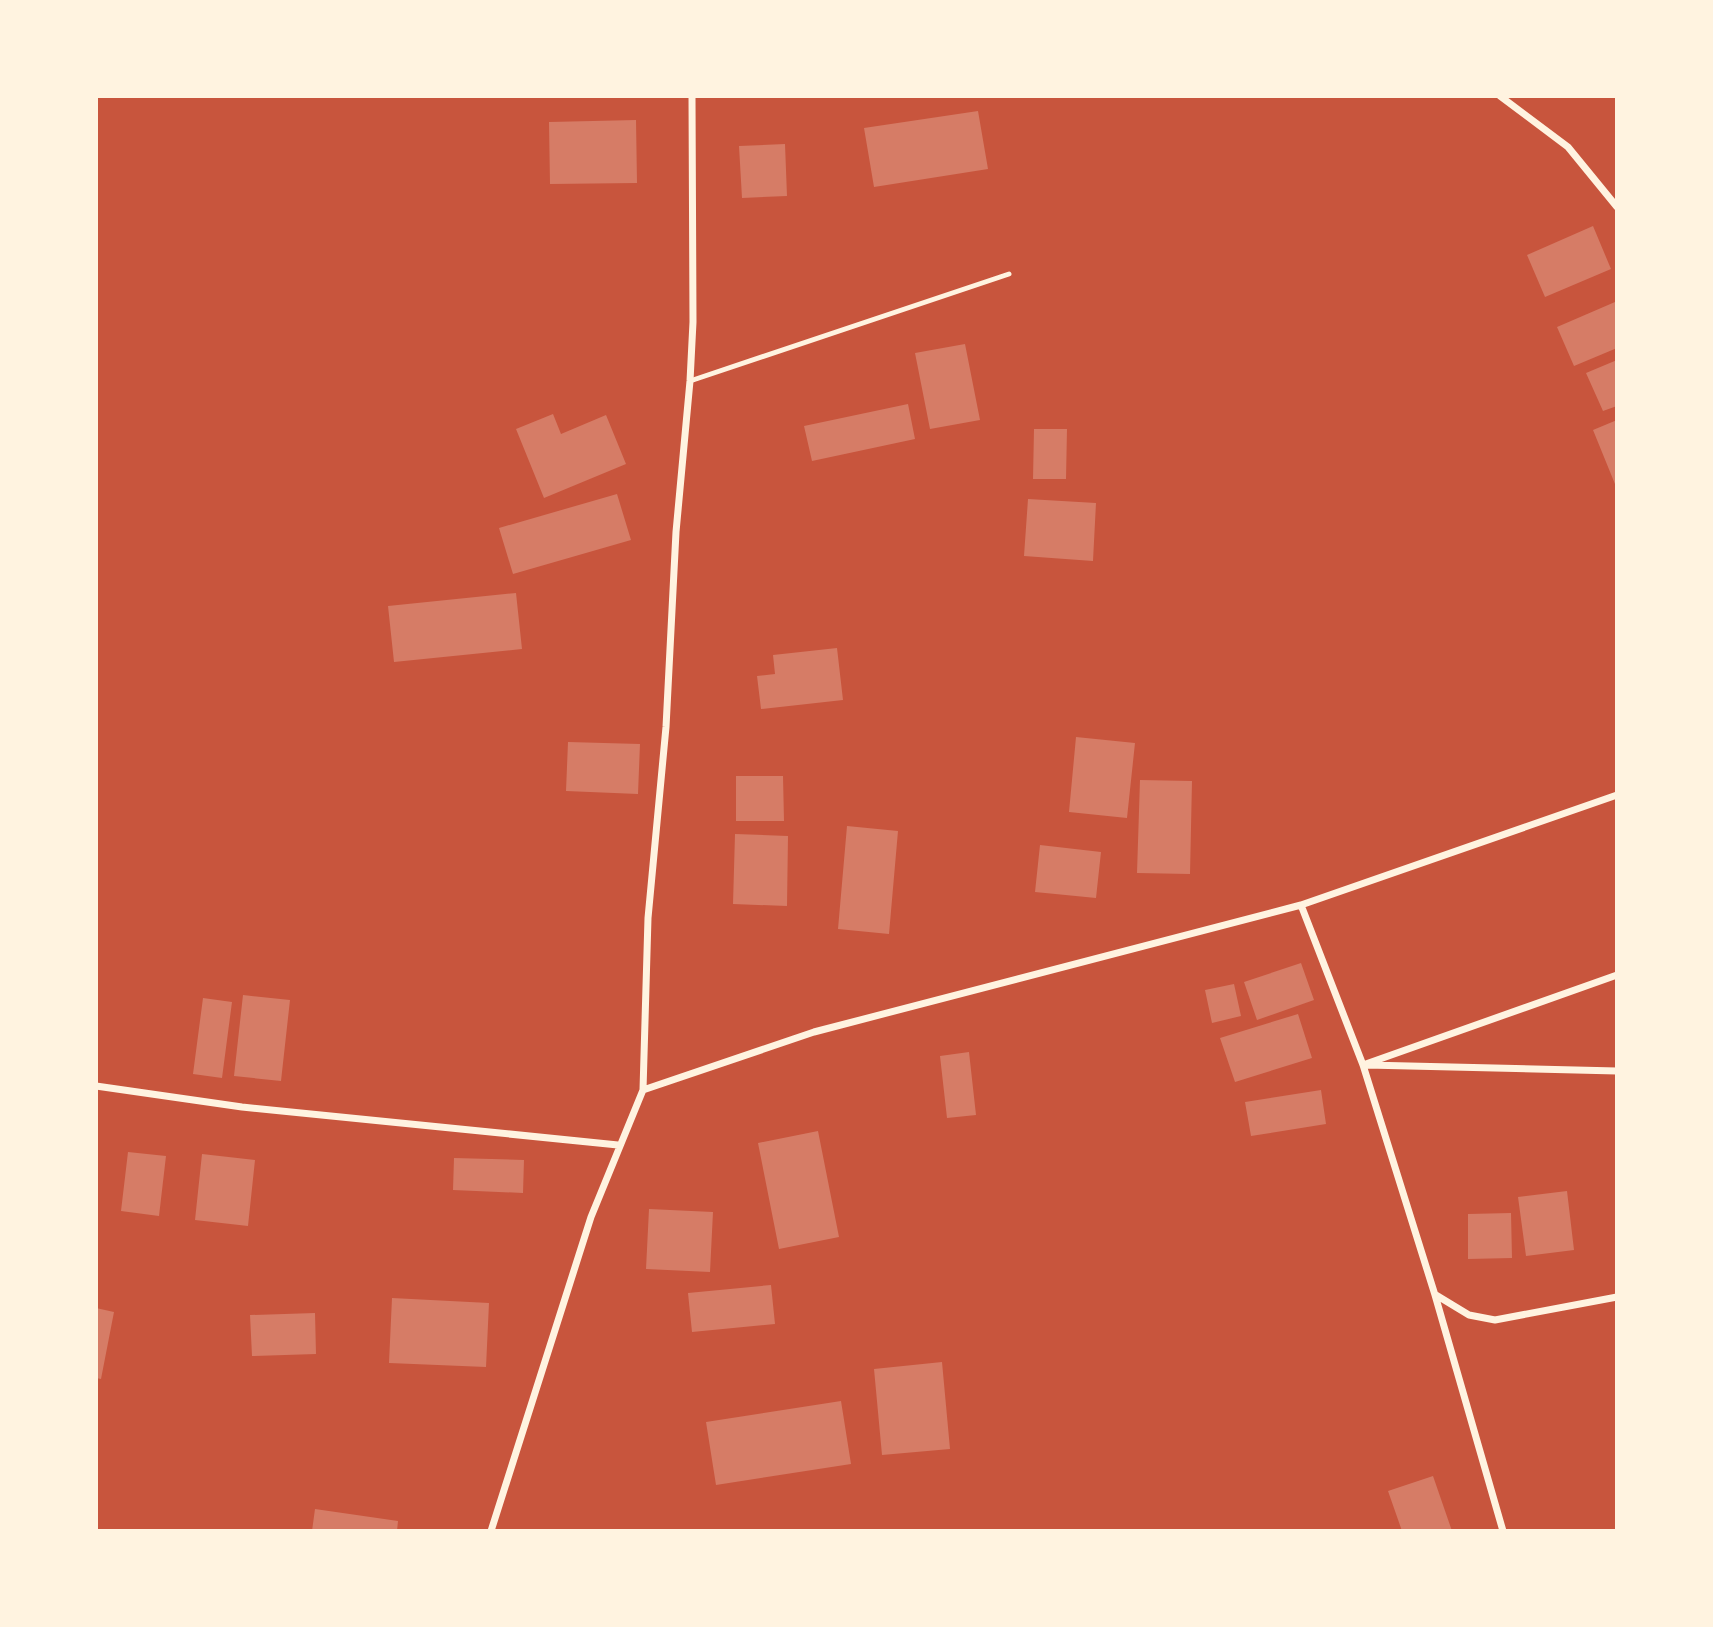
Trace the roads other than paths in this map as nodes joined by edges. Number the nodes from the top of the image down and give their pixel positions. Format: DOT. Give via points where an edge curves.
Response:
graph roads {
  1 [pos="692,96"];
  2 [pos="1500,96"];
  3 [pos="1617,207"];
  4 [pos="1009,275"];
  5 [pos="690,380"];
  6 [pos="1617,795"];
  7 [pos="1301,905"];
  8 [pos="1617,975"];
  9 [pos="1363,1065"];
  10 [pos="1617,1071"];
  11 [pos="96,1086"];
  12 [pos="643,1090"];
  13 [pos="618,1145"];
  14 [pos="1436,1295"];
  15 [pos="1617,1297"];
  16 [pos="491,1531"];
  17 [pos="1503,1531"];
  1 -- 5 [label="street"];
  2 -- 3 [label="street" via="1568,147"];
  4 -- 5 [label="lane"];
  5 -- 12 [label="street" via="648,918"];
  6 -- 7 [label="street"];
  7 -- 9 [label="street"];
  7 -- 12 [label="street" via="814,1032"];
  8 -- 9 [label="street"];
  9 -- 10 [label="street"];
  9 -- 14 [label="street"];
  11 -- 13 [label="street" via="242,1107"];
  12 -- 13 [label="street"];
  13 -- 16 [label="street"];
  14 -- 15 [label="street" via="1469,1315 1496,1320"];
  14 -- 17 [label="street"];
}
